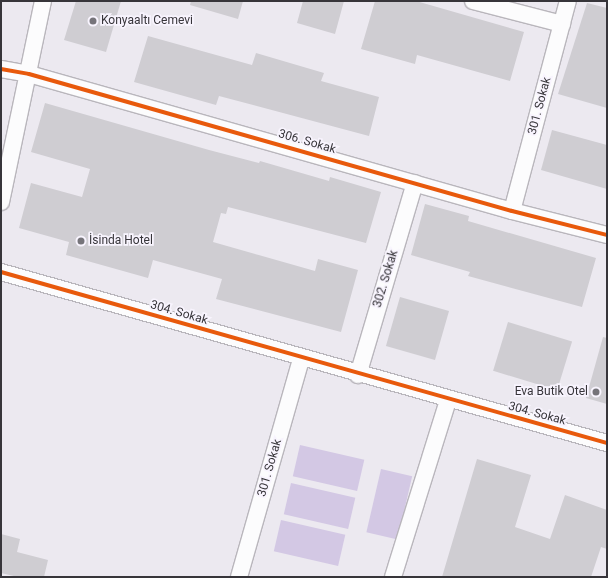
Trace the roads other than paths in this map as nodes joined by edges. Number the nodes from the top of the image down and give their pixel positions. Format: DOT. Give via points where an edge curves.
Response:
graph roads {
  1 [pos="43,1"];
  2 [pos="474,1"];
  3 [pos="568,1"];
  4 [pos="562,24"];
  5 [pos="1,69"];
  6 [pos="29,74"];
  7 [pos="415,183"];
  8 [pos="1,202"];
  9 [pos="512,211"];
  10 [pos="607,235"];
  11 [pos="1,272"];
  12 [pos="301,359"];
  13 [pos="358,375"];
  14 [pos="448,400"];
  15 [pos="607,443"];
  16 [pos="238,577"];
  17 [pos="393,577"];
  1 -- 6 [label="street"];
  2 -- 4 [label="street"];
  3 -- 4 [label="street, 301. Sokak"];
  4 -- 9 [label="street, 301. Sokak"];
  5 -- 6 [label="street, 306. Sokak"];
  6 -- 7 [label="street, 306. Sokak"];
  6 -- 8 [label="street"];
  7 -- 9 [label="street, 306. Sokak"];
  7 -- 13 [label="street, 302. Sokak"];
  9 -- 10 [label="street, 306. Sokak"];
  11 -- 12 [label="street, 304. Sokak"];
  12 -- 13 [label="street, 304. Sokak"];
  12 -- 16 [label="street, 301. Sokak"];
  13 -- 14 [label="street, 304. Sokak"];
  14 -- 15 [label="street, 304. Sokak"];
  14 -- 17 [label="street"];
}
